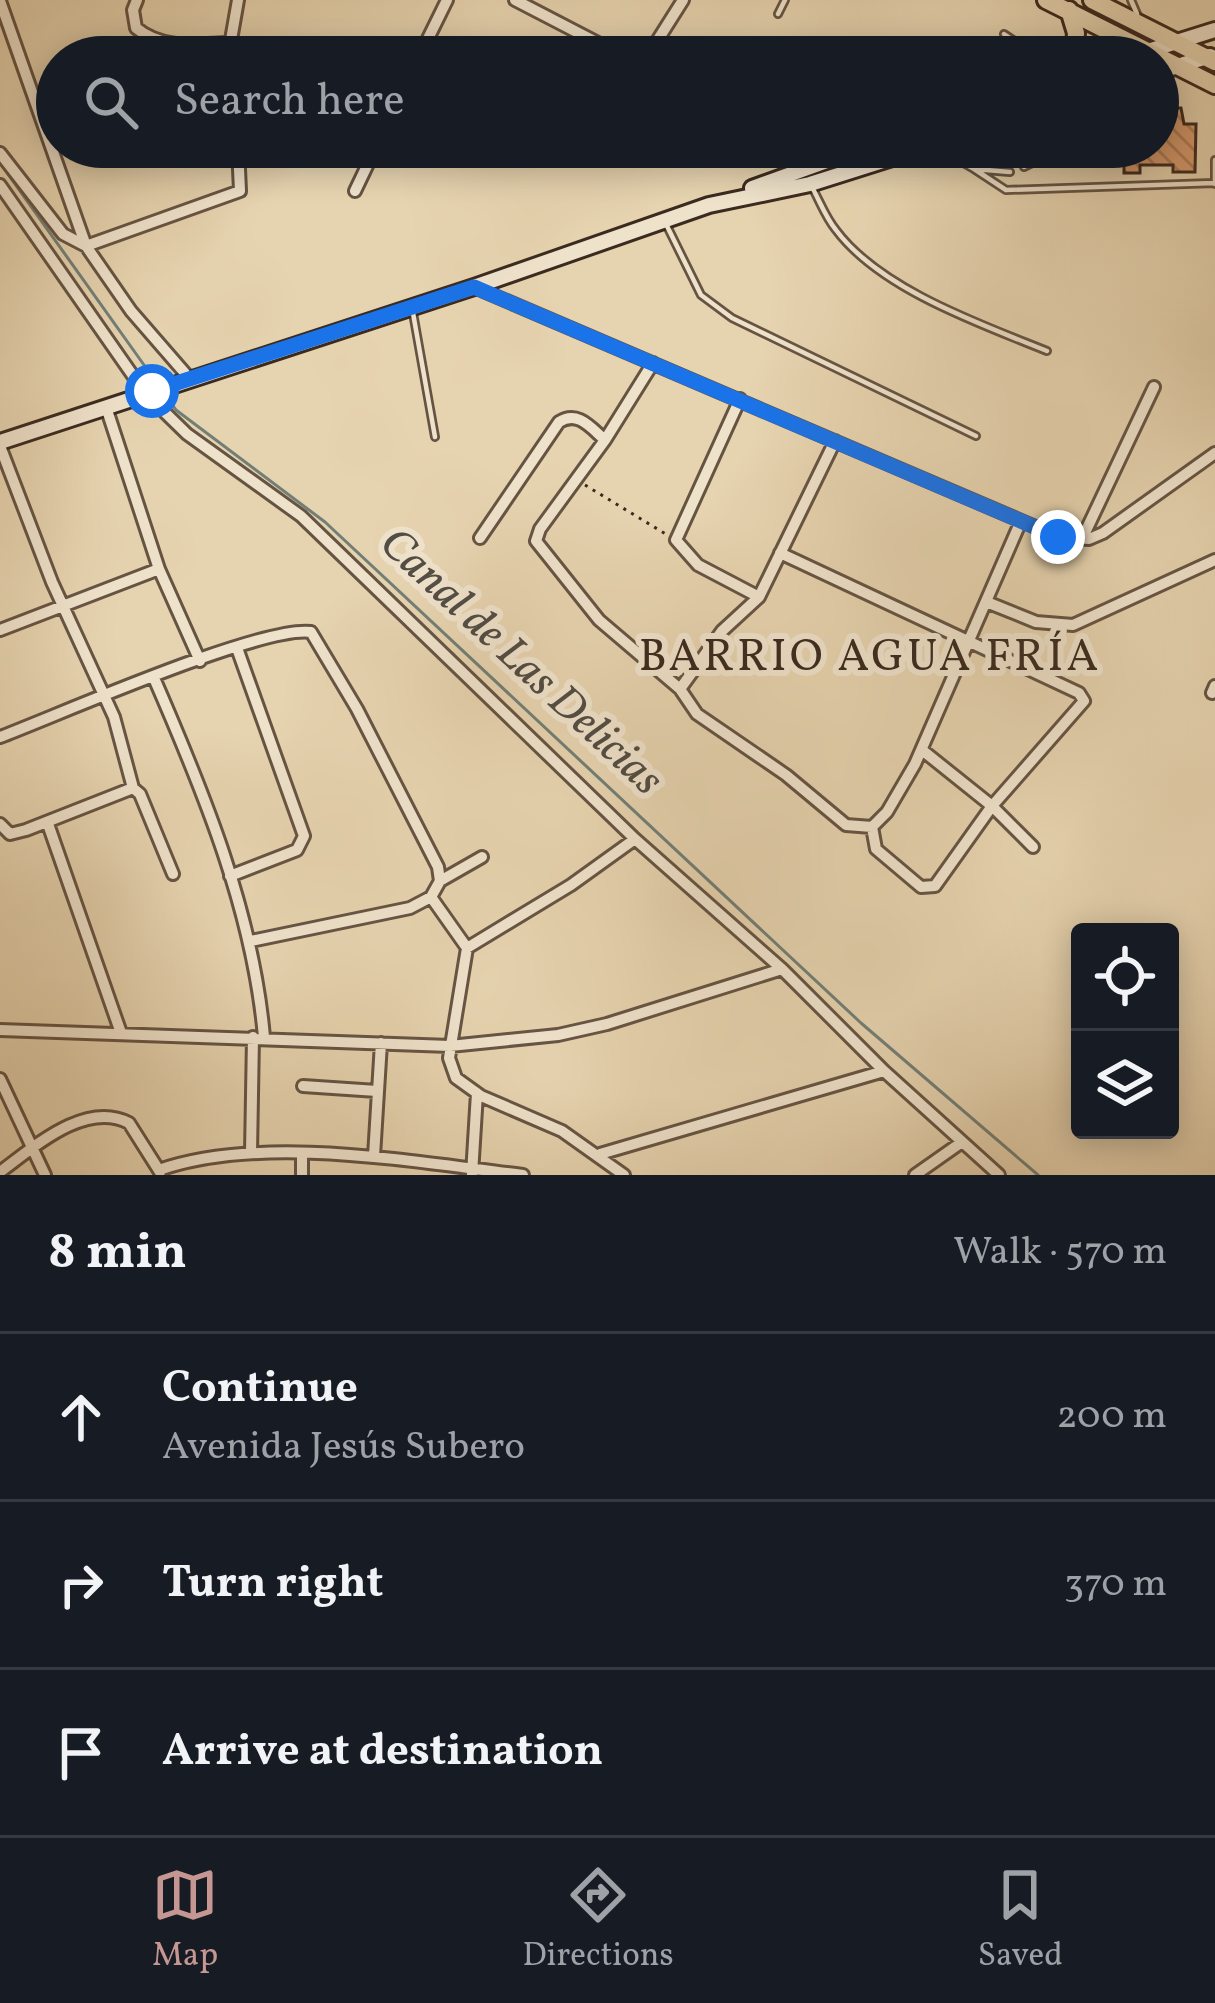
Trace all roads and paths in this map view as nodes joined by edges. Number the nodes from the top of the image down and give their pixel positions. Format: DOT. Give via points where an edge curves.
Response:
graph roads {
  1 [pos="137,0"];
  2 [pos="238,0"];
  3 [pos="447,0"];
  4 [pos="515,0"];
  5 [pos="682,0"];
  6 [pos="785,0"];
  7 [pos="1046,0"];
  8 [pos="1092,0"];
  9 [pos="1131,0"];
  10 [pos="0,1"];
  11 [pos="1069,10"];
  12 [pos="778,14"];
  13 [pos="1142,25"];
  14 [pos="1215,30"];
  15 [pos="581,34"];
  16 [pos="1004,34"];
  17 [pos="146,36"];
  18 [pos="230,36"];
  19 [pos="429,36"];
  20 [pos="585,36"];
  21 [pos="660,36"];
  22 [pos="1007,36"];
  23 [pos="1076,36"];
  24 [pos="1110,36"];
  25 [pos="1165,36"];
  26 [pos="1179,42"];
  27 [pos="1179,42"];
  28 [pos="1212,58"];
  29 [pos="1179,66"];
  30 [pos="1179,68"];
  31 [pos="1215,85"];
  32 [pos="36,104"];
  33 [pos="0,153"];
  34 [pos="1215,160"];
  35 [pos="59,168"];
  36 [pos="239,168"];
  37 [pos="366,168"];
  38 [pos="809,168"];
  39 [pos="862,168"];
  40 [pos="974,169"];
  41 [pos="1010,172"];
  42 [pos="1214,183"];
  43 [pos="810,184"];
  44 [pos="0,185"];
  45 [pos="355,191"];
  46 [pos="15,205"];
  47 [pos="709,205"];
  48 [pos="0,210"];
  49 [pos="664,221"];
  50 [pos="86,246"];
  51 [pos="474,287"];
  52 [pos="412,307"];
  53 [pos="1047,351"];
  54 [pos="652,363"];
  55 [pos="183,381"];
  56 [pos="1154,387"];
  57 [pos="149,392"];
  58 [pos="740,399"];
  59 [pos="106,407"];
  60 [pos="976,436"];
  61 [pos="435,437"];
  62 [pos="605,440"];
  63 [pos="835,441"];
  64 [pos="0,444"];
  65 [pos="1215,453"];
  66 [pos="578,481"];
  67 [pos="1021,521"];
  68 [pos="480,538"];
  69 [pos="1082,539"];
  70 [pos="676,540"];
  71 [pos="780,553"];
  72 [pos="1215,560"];
  73 [pos="160,569"];
  74 [pos="759,597"];
  75 [pos="988,603"];
  76 [pos="64,605"];
  77 [pos="0,630"];
  78 [pos="970,644"];
  79 [pos="237,648"];
  80 [pos="200,661"];
  81 [pos="154,679"];
  82 [pos="680,689"];
  83 [pos="105,697"];
  84 [pos="0,737"];
  85 [pos="922,750"];
  86 [pos="133,788"];
  87 [pos="992,806"];
  88 [pos="0,824"];
  89 [pos="48,824"];
  90 [pos="872,827"];
  91 [pos="635,839"];
  92 [pos="1033,847"];
  93 [pos="482,856"];
  94 [pos="173,874"];
  95 [pos="230,876"];
  96 [pos="440,881"];
  97 [pos="431,897"];
  98 [pos="251,941"];
  99 [pos="467,948"];
  100 [pos="782,969"];
  101 [pos="0,1030"];
  102 [pos="121,1033"];
  103 [pos="259,1037"];
  104 [pos="381,1043"];
  105 [pos="450,1046"];
  106 [pos="884,1071"];
  107 [pos="0,1079"];
  108 [pos="303,1086"];
  109 [pos="377,1091"];
  110 [pos="477,1093"];
  111 [pos="962,1142"];
  112 [pos="32,1149"];
  113 [pos="251,1154"];
  114 [pos="302,1154"];
  115 [pos="599,1154"];
  116 [pos="374,1156"];
  117 [pos="619,1171"];
  118 [pos="0,1172"];
  119 [pos="472,1172"];
  120 [pos="160,1173"];
  121 [pos="45,1175"];
  122 [pos="302,1175"];
  123 [pos="523,1175"];
  124 [pos="603,1175"];
  125 [pos="915,1175"];
  126 [pos="999,1175"];
  1 -- 17 [label="street" via="136,28"];
  2 -- 18 [label="street"];
  3 -- 19 [label="street"];
  4 -- 15 [label="street"];
  5 -- 21 [label="street"];
  6 -- 12 [label="lane"];
  7 -- 11 [label="highway"];
  8 -- 13 [label="highway"];
  9 -- 13 [label="lane"];
  10 -- 32 [label="street"];
  11 -- 23 [label="highway"];
  11 -- 24 [label="highway"];
  13 -- 25 [label="highway"];
  14 -- 26 [label="main road"];
  15 -- 20 [label="street"];
  16 -- 22 [label="lane"];
  27 -- 28 [label="highway"];
  28 -- 29 [label="main road"];
  30 -- 31 [label="highway"];
  33 -- 50 [label="street" via="64,234"];
  34 -- 42 [label="lane"];
  35 -- 50 [label="street"];
  36 -- 50 [label="street" via="240,190"];
  37 -- 45 [label="street"];
  38 -- 47 [label="main road"];
  39 -- 43 [label="main road"];
  40 -- 41 [label="lane"];
  40 -- 42 [label="lane" via="1006,190"];
  43 -- 47 [label="main road"];
  43 -- 53 [label="lane" via="836,231 886,274 941,308"];
  44 -- 46 [label="street"];
  46 -- 48 [label="street"];
  46 -- 57 [label="street"];
  47 -- 49 [label="main road"];
  49 -- 51 [label="main road"];
  49 -- 60 [label="lane" via="701,295 732,318"];
  50 -- 55 [label="street"];
  51 -- 52 [label="main road"];
  51 -- 54 [label="street"];
  52 -- 55 [label="main road"];
  52 -- 61 [label="lane"];
  54 -- 58 [label="street"];
  54 -- 62 [label="street"];
  55 -- 57 [label="main road"];
  56 -- 69 [label="street"];
  57 -- 59 [label="main road"];
  57 -- 91 [label="street" via="188,434 301,516"];
  58 -- 63 [label="street"];
  58 -- 70 [label="street"];
  59 -- 64 [label="main road"];
  59 -- 73 [label="street"];
  62 -- 66 [label="street"];
  62 -- 68 [label="street" via="579,418 559,422"];
  63 -- 67 [label="street"];
  63 -- 71 [label="street"];
  64 -- 76 [label="street"];
  65 -- 69 [label="street" via="1136,514"];
  66 -- 70 [label="path"];
  66 -- 82 [label="street" via="536,541 599,620"];
  67 -- 69 [label="street"];
  67 -- 75 [label="street"];
  70 -- 74 [label="street" via="698,565"];
  71 -- 74 [label="street"];
  71 -- 78 [label="street"];
  72 -- 75 [label="street" via="1073,625 1036,622"];
  73 -- 76 [label="street"];
  73 -- 80 [label="street"];
  74 -- 82 [label="street"];
  75 -- 78 [label="street"];
  76 -- 77 [label="street"];
  76 -- 83 [label="street"];
  78 -- 85 [label="street"];
  78 -- 87 [label="street" via="1084,700"];
  79 -- 80 [label="street"];
  79 -- 95 [label="street" via="304,836 297,850"];
  79 -- 96 [label="street" via="311,632"];
  80 -- 81 [label="street"];
  81 -- 83 [label="street"];
  81 -- 95 [label="street"];
  82 -- 90 [label="street" via="697,714 846,825"];
  83 -- 84 [label="street"];
  83 -- 86 [label="street"];
  85 -- 87 [label="street"];
  85 -- 90 [label="street"];
  86 -- 89 [label="street"];
  86 -- 94 [label="street"];
  87 -- 90 [label="street" via="928,889 876,849"];
  87 -- 92 [label="street"];
  88 -- 89 [label="street" via="10,833"];
  89 -- 102 [label="street"];
  91 -- 99 [label="street"];
  91 -- 100 [label="street"];
  93 -- 96 [label="street"];
  95 -- 98 [label="street"];
  96 -- 97 [label="street"];
  97 -- 98 [label="street" via="383,916"];
  97 -- 99 [label="street"];
  98 -- 103 [label="street"];
  99 -- 105 [label="street"];
  100 -- 105 [label="street" via="607,1024"];
  100 -- 106 [label="street"];
  101 -- 102 [label="street"];
  102 -- 103 [label="street"];
  103 -- 104 [label="street"];
  103 -- 113 [label="street"];
  104 -- 105 [label="street"];
  104 -- 109 [label="street"];
  105 -- 110 [label="street" via="456,1078"];
  106 -- 111 [label="street"];
  106 -- 115 [label="street"];
  107 -- 112 [label="street"];
  108 -- 109 [label="street"];
  109 -- 116 [label="street"];
  110 -- 115 [label="street"];
  110 -- 119 [label="street"];
  111 -- 125 [label="street"];
  111 -- 126 [label="street"];
  112 -- 118 [label="street"];
  112 -- 120 [label="street" via="62,1129 117,1118 137,1132"];
  112 -- 121 [label="street"];
  113 -- 114 [label="street"];
  113 -- 120 [label="street" via="195,1157"];
  114 -- 116 [label="street"];
  114 -- 122 [label="street"];
  115 -- 117 [label="street"];
  116 -- 119 [label="street"];
  117 -- 124 [label="street"];
  119 -- 123 [label="street"];
}
